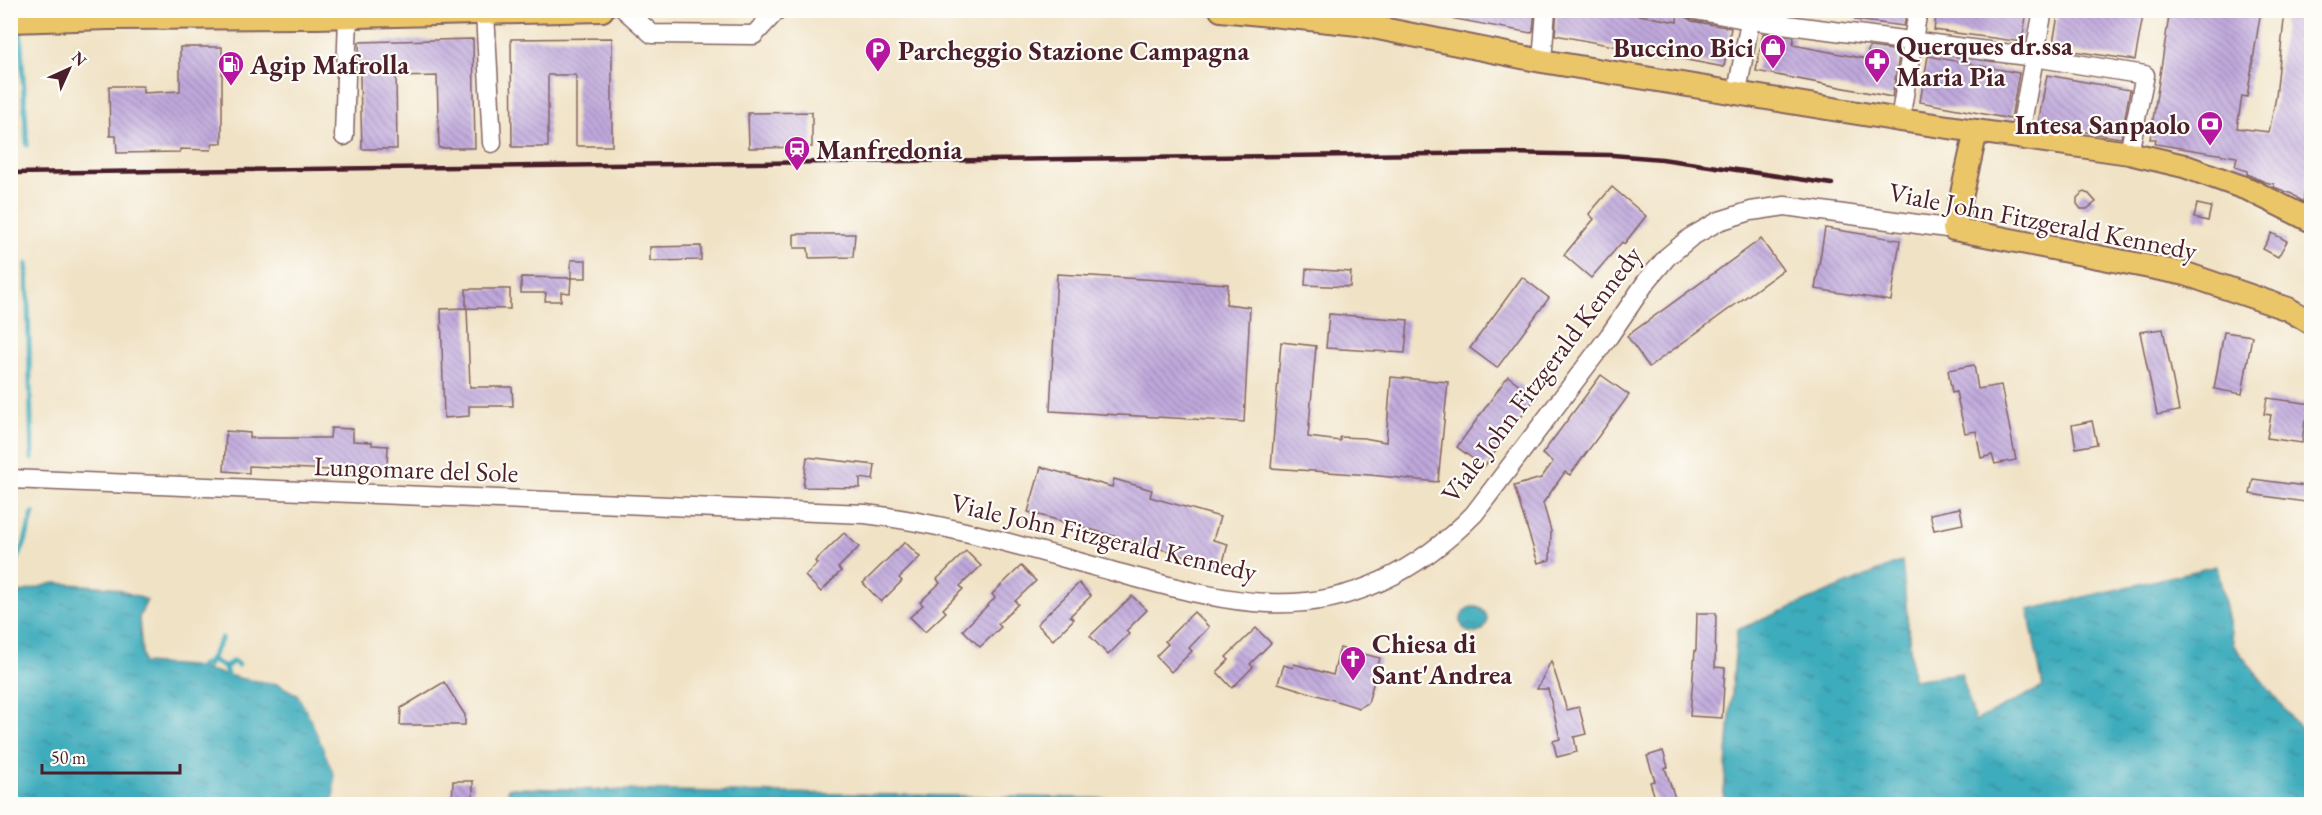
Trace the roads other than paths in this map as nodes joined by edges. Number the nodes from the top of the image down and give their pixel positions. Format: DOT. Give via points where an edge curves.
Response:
graph roads {
  1 [pos="602,10"];
  2 [pos="625,10"];
  3 [pos="777,10"];
  4 [pos="1221,10"];
  5 [pos="1546,10"];
  6 [pos="1695,10"];
  7 [pos="1918,10"];
  8 [pos="2043,10"];
  9 [pos="347,12"];
  10 [pos="485,13"];
  11 [pos="238,14"];
  12 [pos="1751,15"];
  13 [pos="1358,17"];
  14 [pos="10,21"];
  15 [pos="1913,40"];
  16 [pos="2034,57"];
  17 [pos="1542,61"];
  18 [pos="1737,92"];
  19 [pos="1900,120"];
  20 [pos="1976,130"];
  21 [pos="344,136"];
  22 [pos="2019,138"];
  23 [pos="492,143"];
  24 [pos="2129,153"];
  25 [pos="2312,221"];
  26 [pos="1954,230"];
  27 [pos="2312,323"];
  28 [pos="10,479"];
  29 [pos="818,512"];
  1 -- 10 [label="main road"];
  2 -- 3 [label="street" via="652,34 742,35 754,35"];
  4 -- 13 [label="main road"];
  5 -- 17 [label="street"];
  6 -- 12 [label="street"];
  7 -- 15 [label="street"];
  8 -- 16 [label="street"];
  9 -- 10 [label="main road"];
  9 -- 11 [label="main road"];
  9 -- 21 [label="street"];
  10 -- 23 [label="street"];
  11 -- 14 [label="main road"];
  12 -- 15 [label="street"];
  12 -- 18 [label="street"];
  13 -- 17 [label="main road"];
  15 -- 16 [label="street"];
  15 -- 19 [label="street"];
  16 -- 22 [label="street"];
  16 -- 24 [label="street" via="2145,75"];
  17 -- 18 [label="main road"];
  18 -- 19 [label="main road"];
  19 -- 20 [label="main road"];
  20 -- 22 [label="main road"];
  20 -- 26 [label="main road"];
  22 -- 24 [label="main road"];
  24 -- 25 [label="main road" via="2184,166 2250,190"];
  26 -- 27 [label="main road, Viale John Fitzgerald Kennedy" via="2186,274 2288,309"];
  26 -- 29 [label="street, Viale John Fitzgerald Kennedy" via="1785,206 1719,221 1691,237 1646,282 1474,514 1418,561 1373,585 1341,596 1307,602 1232,599 888,517"];
  28 -- 29 [label="street, Lungomare del Sole"];
}
